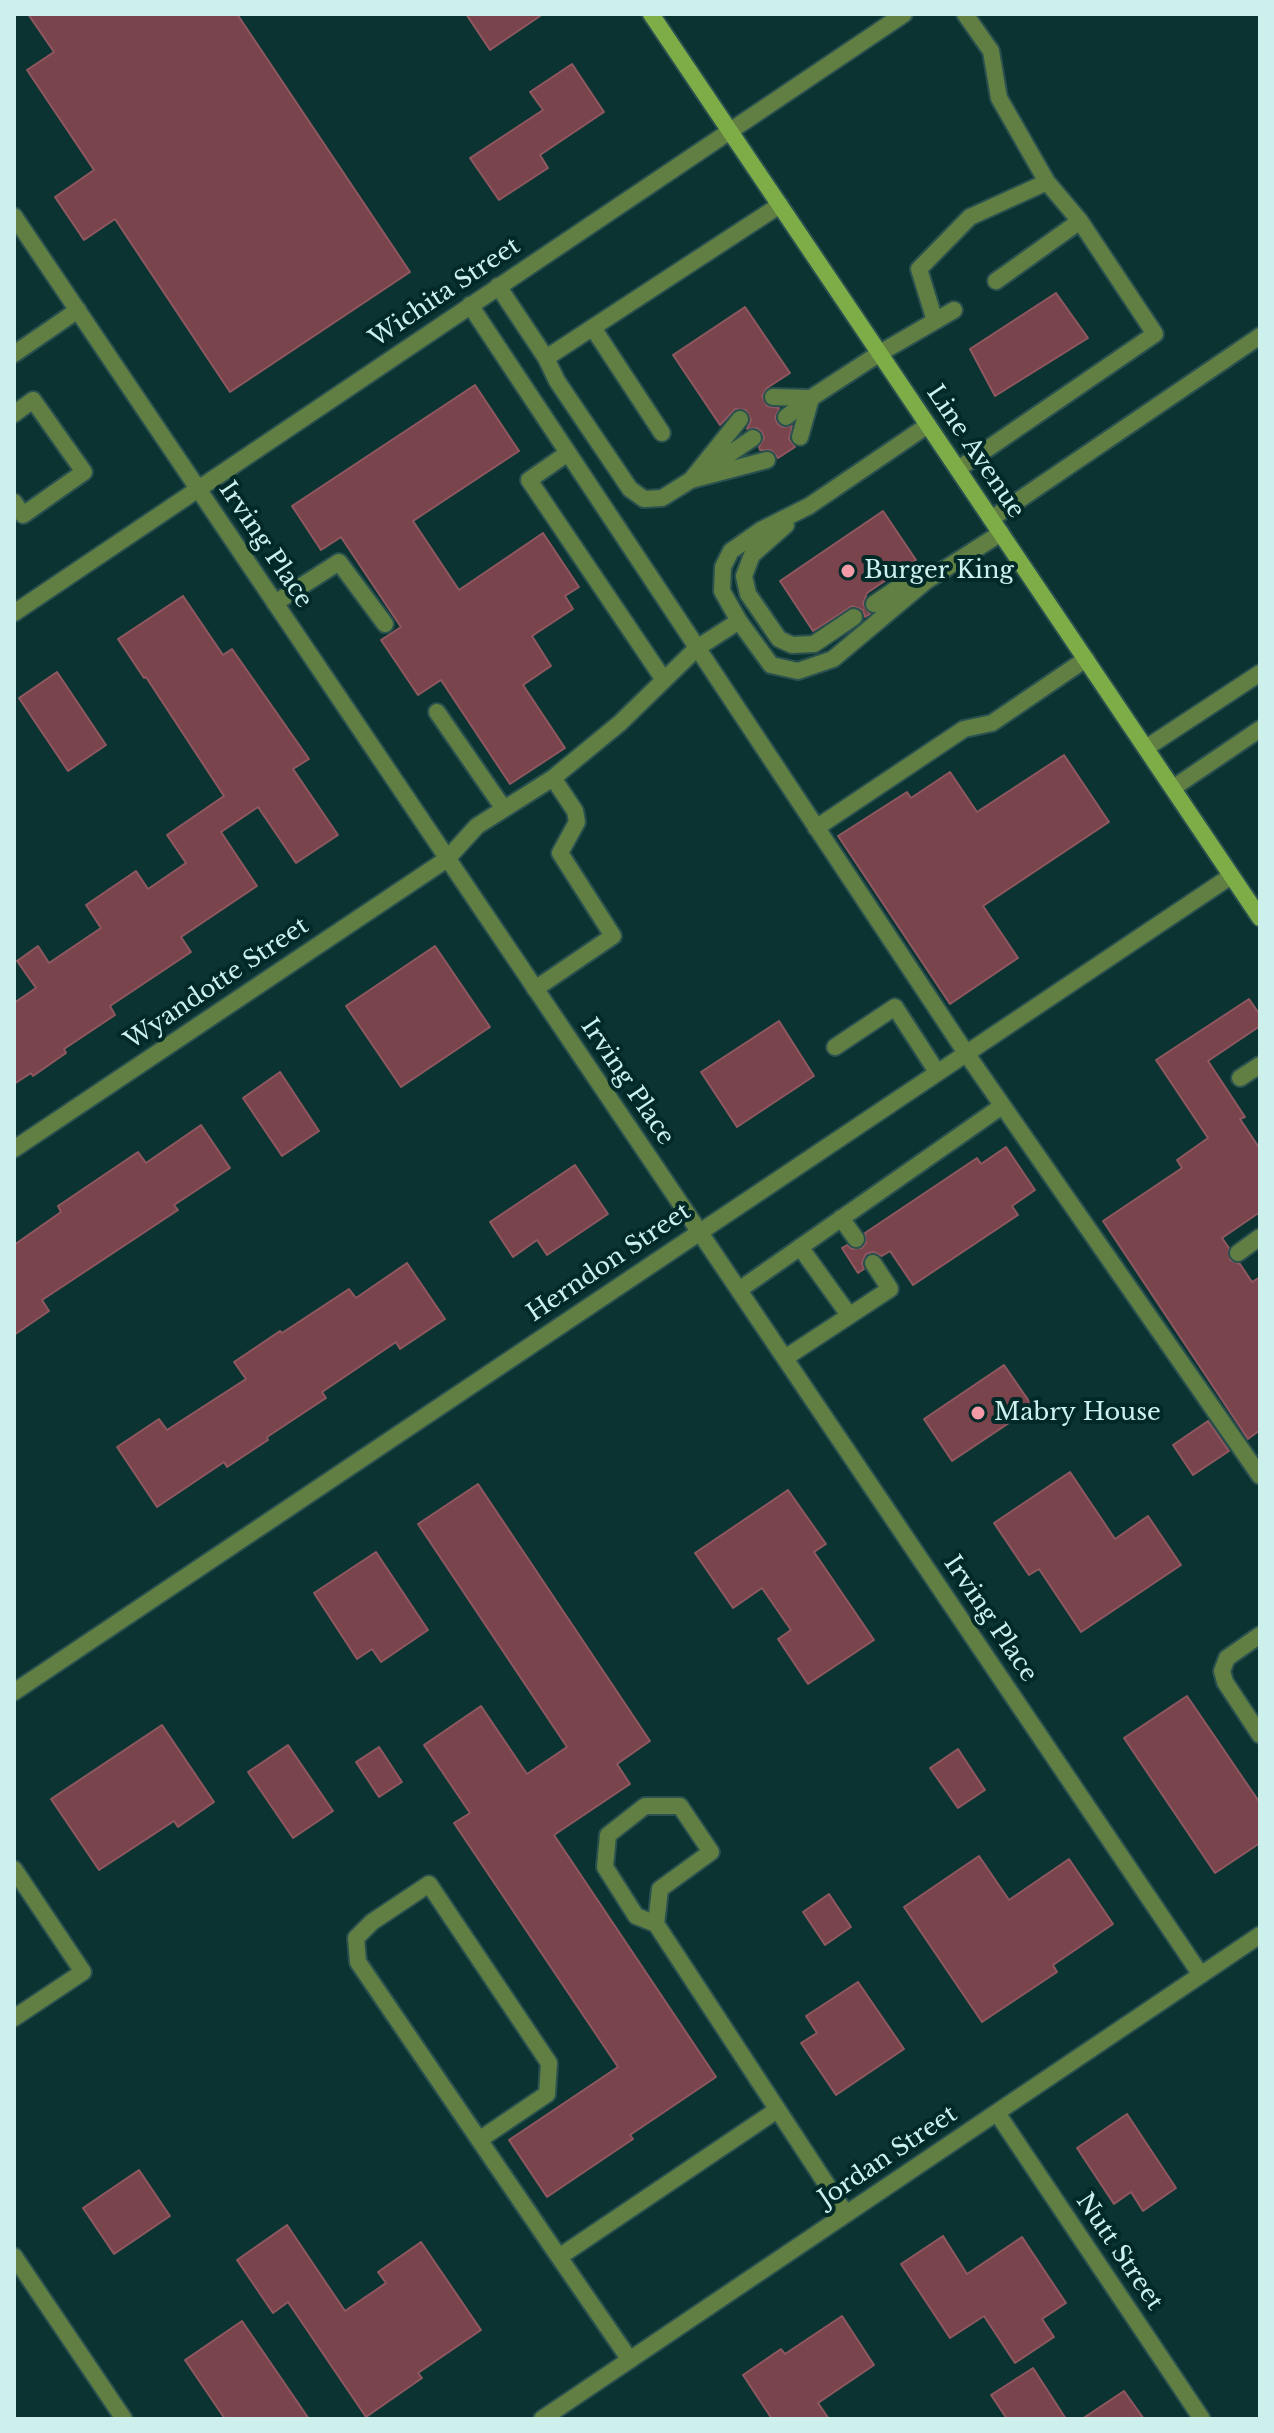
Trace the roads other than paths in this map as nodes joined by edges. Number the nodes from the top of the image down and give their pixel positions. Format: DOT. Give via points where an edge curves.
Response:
graph roads {
  1 [pos="651,14"];
  2 [pos="904,14"];
  3 [pos="965,14"];
  4 [pos="730,131"];
  5 [pos="1047,182"];
  6 [pos="780,205"];
  7 [pos="14,216"];
  8 [pos="1080,221"];
  9 [pos="996,281"];
  10 [pos="498,286"];
  11 [pos="470,305"];
  12 [pos="78,310"];
  13 [pos="954,310"];
  14 [pos="935,321"];
  15 [pos="593,328"];
  16 [pos="1260,336"];
  17 [pos="880,353"];
  18 [pos="14,354"];
  19 [pos="546,358"];
  20 [pos="811,398"];
  21 [pos="14,414"];
  22 [pos="928,425"];
  23 [pos="662,433"];
  24 [pos="753,439"];
  25 [pos="568,453"];
  26 [pos="958,469"];
  27 [pos="691,480"];
  28 [pos="199,489"];
  29 [pos="14,502"];
  30 [pos="809,506"];
  31 [pos="991,519"];
  32 [pos="1001,533"];
  33 [pos="926,581"];
  34 [pos="275,603"];
  35 [pos="874,604"];
  36 [pos="14,613"];
  37 [pos="854,617"];
  38 [pos="739,621"];
  39 [pos="385,624"];
  40 [pos="697,648"];
  41 [pos="1086,659"];
  42 [pos="1260,673"];
  43 [pos="664,680"];
  44 [pos="437,712"];
  45 [pos="1260,729"];
  46 [pos="1146,748"];
  47 [pos="553,778"];
  48 [pos="1173,788"];
  49 [pos="504,809"];
  50 [pos="816,828"];
  51 [pos="447,859"];
  52 [pos="1231,876"];
  53 [pos="1260,918"];
  54 [pos="535,989"];
  55 [pos="835,1047"];
  56 [pos="966,1053"];
  57 [pos="1260,1065"];
  58 [pos="937,1072"];
  59 [pos="1240,1078"];
  60 [pos="1002,1106"];
  61 [pos="14,1149"];
  62 [pos="841,1218"];
  63 [pos="699,1231"];
  64 [pos="1260,1237"];
  65 [pos="856,1239"];
  66 [pos="800,1247"];
  67 [pos="1238,1253"];
  68 [pos="873,1263"];
  69 [pos="739,1290"];
  70 [pos="849,1315"];
  71 [pos="785,1358"];
  72 [pos="1260,1476"];
  73 [pos="1260,1635"];
  74 [pos="14,1692"];
  75 [pos="1260,1735"];
  76 [pos="14,1869"];
  77 [pos="656,1924"];
  78 [pos="1260,1935"];
  79 [pos="1201,1975"];
  80 [pos="14,2018"];
  81 [pos="777,2110"];
  82 [pos="997,2113"];
  83 [pos="479,2140"];
  84 [pos="846,2214"];
  85 [pos="14,2256"];
  86 [pos="559,2257"];
  87 [pos="630,2360"];
  88 [pos="124,2419"];
  89 [pos="542,2419"];
  90 [pos="1202,2419"];
  1 -- 4 [label="main road, Line Avenue"];
  2 -- 4 [label="street, Wichita Street"];
  3 -- 5 [label="street" via="991,51 999,98"];
  4 -- 6 [label="main road, Line Avenue"];
  4 -- 10 [label="street, Wichita Street"];
  5 -- 8 [label="street"];
  5 -- 14 [label="street" via="970,217 919,269"];
  6 -- 15 [label="street"];
  6 -- 17 [label="main road, Line Avenue"];
  7 -- 12 [label="street, Irving Place"];
  8 -- 9 [label="street"];
  8 -- 26 [label="street" via="1155,334"];
  10 -- 11 [label="street, Wichita Street"];
  10 -- 19 [label="street"];
  11 -- 25 [label="street"];
  11 -- 28 [label="street, Wichita Street"];
  12 -- 18 [label="street"];
  12 -- 28 [label="street, Irving Place"];
  13 -- 14 [label="street"];
  14 -- 17 [label="street"];
  15 -- 19 [label="street"];
  15 -- 23 [label="street"];
  16 -- 31 [label="street"];
  17 -- 20 [label="street"];
  17 -- 22 [label="main road, Line Avenue"];
  19 -- 27 [label="street" via="630,489 644,499 662,498"];
  20 -- 20 [label="street" via="786,417"];
  21 -- 29 [label="street" via="33,400 84,472 23,515"];
  22 -- 26 [label="main road, Line Avenue"];
  22 -- 30 [label="street"];
  24 -- 27 [label="street"];
  24 -- 27 [label="street"];
  24 -- 27 [label="street"];
  25 -- 40 [label="street"];
  25 -- 43 [label="street" via="529,480"];
  26 -- 31 [label="main road, Line Avenue"];
  28 -- 34 [label="street, Irving Place"];
  28 -- 36 [label="street, Wichita Street"];
  30 -- 37 [label="street" via="752,555 744,576 748,594 779,639 792,645 814,644"];
  30 -- 38 [label="street" via="731,551 723,567 722,591"];
  31 -- 32 [label="main road, Line Avenue"];
  32 -- 33 [label="street"];
  32 -- 41 [label="main road, Line Avenue"];
  33 -- 35 [label="street" via="908,581"];
  33 -- 38 [label="street" via="833,659 798,671 771,665"];
  34 -- 39 [label="street" via="339,562"];
  34 -- 51 [label="street, Irving Place"];
  38 -- 40 [label="street, Wyandotte Street"];
  40 -- 43 [label="street, Wyandotte Street"];
  40 -- 50 [label="street"];
  41 -- 46 [label="main road, Line Avenue"];
  41 -- 50 [label="street" via="992,723 964,729"];
  42 -- 46 [label="street"];
  43 -- 47 [label="street, Wyandotte Street"];
  44 -- 49 [label="street"];
  45 -- 48 [label="street"];
  46 -- 48 [label="main road, Line Avenue"];
  47 -- 49 [label="street, Wyandotte Street"];
  47 -- 54 [label="street" via="577,822 560,853 613,936"];
  48 -- 52 [label="main road, Line Avenue"];
  49 -- 51 [label="street, Wyandotte Street" via="477,826"];
  50 -- 56 [label="street"];
  51 -- 54 [label="street, Irving Place"];
  51 -- 61 [label="street, Wyandotte Street"];
  52 -- 53 [label="main road, Line Avenue"];
  52 -- 56 [label="street, Herndon Street"];
  54 -- 63 [label="street, Irving Place"];
  55 -- 58 [label="street" via="895,1007"];
  56 -- 58 [label="street, Herndon Street"];
  56 -- 60 [label="street"];
  57 -- 59 [label="street"];
  58 -- 63 [label="street, Herndon Street"];
  60 -- 62 [label="street"];
  60 -- 72 [label="street"];
  62 -- 65 [label="street"];
  62 -- 66 [label="street"];
  63 -- 69 [label="street, Irving Place"];
  63 -- 74 [label="street, Herndon Street"];
  64 -- 67 [label="street"];
  66 -- 69 [label="street"];
  66 -- 70 [label="street"];
  68 -- 70 [label="street" via="890,1289"];
  69 -- 71 [label="street, Irving Place"];
  70 -- 71 [label="street"];
  71 -- 79 [label="street, Irving Place"];
  73 -- 75 [label="street" via="1227,1658 1222,1671"];
  76 -- 80 [label="street" via="83,1972"];
  77 -- 77 [label="street" via="660,1889 711,1852 680,1806 645,1806 608,1835 605,1867 636,1916"];
  77 -- 81 [label="street"];
  78 -- 79 [label="street, Jordan Street"];
  79 -- 82 [label="street, Jordan Street"];
  81 -- 84 [label="street"];
  81 -- 86 [label="street"];
  82 -- 84 [label="street, Jordan Street"];
  82 -- 90 [label="street, Nutt Street"];
  83 -- 83 [label="street" via="358,1962 356,1938 429,1884 549,2063 547,2094"];
  83 -- 86 [label="street"];
  84 -- 87 [label="street, Jordan Street"];
  85 -- 88 [label="street"];
  86 -- 87 [label="street"];
  87 -- 89 [label="street, Jordan Street"];
}
